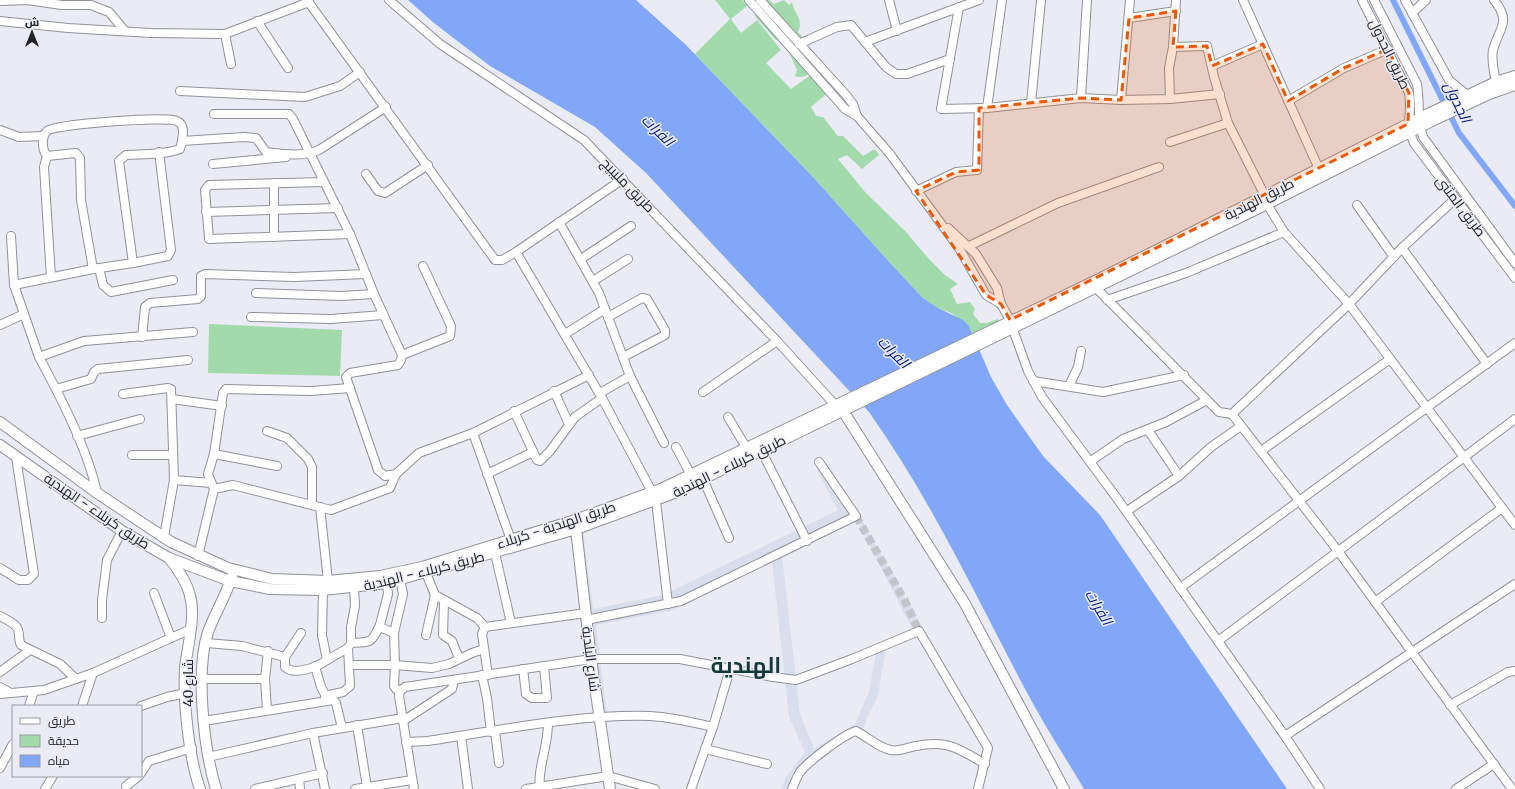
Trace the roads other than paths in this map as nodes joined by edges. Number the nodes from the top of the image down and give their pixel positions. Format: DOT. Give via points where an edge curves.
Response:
graph roads {
  1 [pos="389,0"];
  2 [pos="749,0"];
  3 [pos="760,0"];
  4 [pos="889,0"];
  5 [pos="978,0"];
  6 [pos="1002,0"];
  7 [pos="1041,0"];
  8 [pos="1087,0"];
  9 [pos="1130,0"];
  10 [pos="1176,0"];
  11 [pos="1243,0"];
  12 [pos="1362,0"];
  13 [pos="1374,0"];
  14 [pos="1405,0"];
  15 [pos="1426,0"];
  16 [pos="1494,0"];
  17 [pos="0,1"];
  18 [pos="308,1"];
  19 [pos="959,8"];
  20 [pos="1176,11"];
  21 [pos="1412,13"];
  22 [pos="1130,18"];
  23 [pos="0,21"];
  24 [pos="257,21"];
  25 [pos="125,31"];
  26 [pos="897,31"];
  27 [pos="225,34"];
  28 [pos="865,42"];
  29 [pos="799,44"];
  30 [pos="1263,44"];
  31 [pos="1173,47"];
  32 [pos="1388,49"];
  33 [pos="950,59"];
  34 [pos="232,64"];
  35 [pos="1212,66"];
  36 [pos="288,68"];
  37 [pos="360,72"];
  38 [pos="1515,76"];
  39 [pos="1496,82"];
  40 [pos="1515,84"];
  41 [pos="180,91"];
  42 [pos="1220,94"];
  43 [pos="1467,95"];
  44 [pos="1081,98"];
  45 [pos="1121,100"];
  46 [pos="1170,100"];
  47 [pos="1288,101"];
  48 [pos="1031,103"];
  49 [pos="1459,104"];
  50 [pos="386,107"];
  51 [pos="983,108"];
  52 [pos="214,114"];
  53 [pos="857,116"];
  54 [pos="1228,123"];
  55 [pos="1419,123"];
  56 [pos="1409,129"];
  57 [pos="0,130"];
  58 [pos="44,136"];
  59 [pos="182,141"];
  60 [pos="1170,142"];
  61 [pos="159,152"];
  62 [pos="292,154"];
  63 [pos="311,154"];
  64 [pos="47,156"];
  65 [pos="213,164"];
  66 [pos="428,165"];
  67 [pos="1158,167"];
  68 [pos="1319,169"];
  69 [pos="366,174"];
  70 [pos="623,179"];
  71 [pos="324,182"];
  72 [pos="274,183"];
  73 [pos="916,191"];
  74 [pos="1455,199"];
  75 [pos="1266,200"];
  76 [pos="1357,205"];
  77 [pos="338,208"];
  78 [pos="274,209"];
  79 [pos="932,211"];
  80 [pos="206,212"];
  81 [pos="559,222"];
  82 [pos="631,226"];
  83 [pos="1284,232"];
  84 [pos="350,234"];
  85 [pos="11,236"];
  86 [pos="274,237"];
  87 [pos="969,246"];
  88 [pos="1402,248"];
  89 [pos="516,252"];
  90 [pos="1394,257"];
  91 [pos="581,259"];
  92 [pos="628,260"];
  93 [pos="133,263"];
  94 [pos="1515,263"];
  95 [pos="423,266"];
  96 [pos="96,268"];
  97 [pos="366,274"];
  98 [pos="51,277"];
  99 [pos="1515,278"];
  100 [pos="173,280"];
  101 [pos="593,281"];
  102 [pos="14,285"];
  103 [pos="1096,288"];
  104 [pos="256,293"];
  105 [pos="374,294"];
  106 [pos="1107,300"];
  107 [pos="1001,304"];
  108 [pos="1348,304"];
  109 [pos="607,313"];
  110 [pos="24,314"];
  111 [pos="383,314"];
  112 [pos="251,317"];
  113 [pos="0,325"];
  114 [pos="1008,325"];
  115 [pos="194,332"];
  116 [pos="565,334"];
  117 [pos="142,336"];
  118 [pos="777,341"];
  119 [pos="1515,343"];
  120 [pos="1081,351"];
  121 [pos="402,355"];
  122 [pos="39,357"];
  123 [pos="623,357"];
  124 [pos="1390,359"];
  125 [pos="188,360"];
  126 [pos="1487,364"];
  127 [pos="589,375"];
  128 [pos="1184,375"];
  129 [pos="630,376"];
  130 [pos="1033,380"];
  131 [pos="1069,386"];
  132 [pos="350,388"];
  133 [pos="56,389"];
  134 [pos="554,392"];
  135 [pos="703,392"];
  136 [pos="123,394"];
  137 [pos="601,396"];
  138 [pos="172,400"];
  139 [pos="1207,400"];
  140 [pos="222,406"];
  141 [pos="839,408"];
  142 [pos="1427,408"];
  143 [pos="514,411"];
  144 [pos="1232,414"];
  145 [pos="728,417"];
  146 [pos="140,419"];
  147 [pos="1515,419"];
  148 [pos="0,422"];
  149 [pos="569,424"];
  150 [pos="1241,426"];
  151 [pos="1148,430"];
  152 [pos="267,431"];
  153 [pos="473,433"];
  154 [pos="76,436"];
  155 [pos="664,443"];
  156 [pos="0,445"];
  157 [pos="676,447"];
  158 [pos="746,448"];
  159 [pos="1262,451"];
  160 [pos="533,452"];
  161 [pos="762,452"];
  162 [pos="214,454"];
  163 [pos="132,455"];
  164 [pos="173,455"];
  165 [pos="16,457"];
  166 [pos="50,458"];
  167 [pos="1464,458"];
  168 [pos="819,462"];
  169 [pos="1091,462"];
  170 [pos="276,466"];
  171 [pos="39,472"];
  172 [pos="396,474"];
  173 [pos="487,474"];
  174 [pos="691,475"];
  175 [pos="1179,476"];
  176 [pos="76,477"];
  177 [pos="704,479"];
  178 [pos="174,480"];
  179 [pos="212,486"];
  180 [pos="65,490"];
  181 [pos="97,493"];
  182 [pos="654,497"];
  183 [pos="1299,501"];
  184 [pos="316,506"];
  185 [pos="1502,508"];
  186 [pos="1126,511"];
  187 [pos="1515,526"];
  188 [pos="576,530"];
  189 [pos="122,531"];
  190 [pos="164,537"];
  191 [pos="730,538"];
  192 [pos="510,540"];
  193 [pos="807,541"];
  194 [pos="1338,551"];
  195 [pos="495,553"];
  196 [pos="198,556"];
  197 [pos="170,558"];
  198 [pos="0,568"];
  199 [pos="234,570"];
  200 [pos="426,573"];
  201 [pos="262,577"];
  202 [pos="400,579"];
  203 [pos="230,581"];
  204 [pos="387,583"];
  205 [pos="1515,584"];
  206 [pos="325,585"];
  207 [pos="354,587"];
  208 [pos="260,588"];
  209 [pos="1180,588"];
  210 [pos="154,593"];
  211 [pos="435,595"];
  212 [pos="444,601"];
  213 [pos="1375,602"];
  214 [pos="668,604"];
  215 [pos="0,616"];
  216 [pos="586,617"];
  217 [pos="102,618"];
  218 [pos="511,623"];
  219 [pos="380,625"];
  220 [pos="484,627"];
  221 [pos="191,629"];
  222 [pos="301,633"];
  223 [pos="394,633"];
  224 [pos="426,635"];
  225 [pos="171,638"];
  226 [pos="1218,641"];
  227 [pos="206,643"];
  228 [pos="350,646"];
  229 [pos="484,649"];
  230 [pos="30,650"];
  231 [pos="268,651"];
  232 [pos="1412,653"];
  233 [pos="285,657"];
  234 [pos="459,658"];
  235 [pos="591,659"];
  236 [pos="327,660"];
  237 [pos="349,665"];
  238 [pos="395,665"];
  239 [pos="202,666"];
  240 [pos="315,666"];
  241 [pos="544,666"];
  242 [pos="185,667"];
  243 [pos="523,669"];
  244 [pos="730,669"];
  245 [pos="1515,671"];
  246 [pos="0,672"];
  247 [pos="93,673"];
  248 [pos="485,675"];
  249 [pos="76,679"];
  250 [pos="202,679"];
  251 [pos="265,679"];
  252 [pos="454,680"];
  253 [pos="0,687"];
  254 [pos="34,691"];
  255 [pos="400,691"];
  256 [pos="9,692"];
  257 [pos="186,693"];
  258 [pos="0,694"];
  259 [pos="327,698"];
  260 [pos="29,705"];
  261 [pos="82,705"];
  262 [pos="1450,705"];
  263 [pos="142,706"];
  264 [pos="267,710"];
  265 [pos="599,717"];
  266 [pos="403,719"];
  267 [pos="204,721"];
  268 [pos="548,724"];
  269 [pos="357,726"];
  270 [pos="713,727"];
  271 [pos="342,728"];
  272 [pos="493,732"];
  273 [pos="313,733"];
  274 [pos="461,736"];
  275 [pos="1285,736"];
  276 [pos="406,742"];
  277 [pos="12,746"];
  278 [pos="192,748"];
  279 [pos="705,749"];
  280 [pos="208,757"];
  281 [pos="500,763"];
  282 [pos="767,764"];
  283 [pos="985,764"];
  284 [pos="1494,764"];
  285 [pos="0,768"];
  286 [pos="142,772"];
  287 [pos="323,772"];
  288 [pos="608,776"];
  289 [pos="51,777"];
  290 [pos="138,777"];
  291 [pos="299,779"];
  292 [pos="412,780"];
  293 [pos="126,786"];
  294 [pos="46,787"];
  295 [pos="367,787"];
  296 [pos="540,788"];
  297 [pos="55,789"];
  298 [pos="200,789"];
  299 [pos="216,789"];
  300 [pos="256,789"];
  301 [pos="300,789"];
  302 [pos="325,789"];
  303 [pos="355,789"];
  304 [pos="414,789"];
  305 [pos="468,789"];
  306 [pos="526,789"];
  307 [pos="610,789"];
  308 [pos="654,789"];
  309 [pos="691,789"];
  310 [pos="792,789"];
  311 [pos="978,789"];
  312 [pos="1064,789"];
  313 [pos="1320,789"];
  314 [pos="1456,789"];
  315 [pos="1512,789"];
  1 -- 70 [label="street, طريق مليبيج" via="446,48 584,140"];
  2 -- 53 [label="street" via="845,109"];
  3 -- 29 [label="street"];
  4 -- 26 [label="street"];
  5 -- 19 [label="street"];
  6 -- 51 [label="street"];
  7 -- 48 [label="street"];
  8 -- 44 [label="street"];
  9 -- 22 [label="street"];
  10 -- 20 [label="street"];
  11 -- 30 [label="street"];
  12 -- 32 [label="street, طريق الجدول"];
  13 -- 55 [label="street, طريق الجدول" via="1417,84"];
  14 -- 21 [label="street"];
  15 -- 21 [label="street"];
  16 -- 39 [label="street" via="1503,16 1503,24 1493,50"];
  17 -- 25 [label="street" via="26,0 62,5 91,5 109,12"];
  18 -- 24 [label="street"];
  18 -- 37 [label="street"];
  19 -- 26 [label="street"];
  19 -- 33 [label="street"];
  20 -- 22 [label="street"];
  20 -- 31 [label="street"];
  21 -- 43 [label="street" via="1449,80"];
  22 -- 45 [label="street"];
  23 -- 25 [label="street"];
  24 -- 27 [label="street"];
  24 -- 36 [label="street"];
  25 -- 27 [label="street"];
  26 -- 28 [label="street"];
  27 -- 34 [label="street"];
  28 -- 29 [label="street" via="851,25"];
  28 -- 33 [label="street" via="886,67 896,74 907,74"];
  29 -- 53 [label="street" via="846,95 853,104"];
  30 -- 35 [label="street"];
  30 -- 47 [label="street"];
  31 -- 35 [label="street" via="1207,46"];
  31 -- 46 [label="street" via="1169,68"];
  32 -- 47 [label="street" via="1344,68"];
  32 -- 56 [label="street, طريق الجدول" via="1409,93"];
  33 -- 51 [label="street" via="941,109"];
  35 -- 42 [label="street"];
  37 -- 41 [label="street" via="340,86 305,97"];
  37 -- 50 [label="street"];
  38 -- 39 [label="main road, طريق الهندية"];
  39 -- 43 [label="main road, طريق الهندية"];
  40 -- 49 [label="main road, طريق الهندية"];
  42 -- 46 [label="street"];
  42 -- 54 [label="street"];
  43 -- 49 [label="main road, طريق الهندية"];
  44 -- 45 [label="street"];
  44 -- 48 [label="street"];
  45 -- 46 [label="street"];
  47 -- 68 [label="street"];
  48 -- 51 [label="street"];
  49 -- 55 [label="main road, طريق الهندية"];
  50 -- 63 [label="street"];
  50 -- 66 [label="street"];
  51 -- 73 [label="street" via="977,170 956,172"];
  52 -- 63 [label="street" via="289,114"];
  53 -- 73 [label="street" via="890,154"];
  54 -- 60 [label="street"];
  54 -- 75 [label="street"];
  55 -- 56 [label="main road, طريق الهندية"];
  55 -- 94 [label="street, طريق المثنى" via="1423,137"];
  56 -- 68 [label="main road, طريق الهندية"];
  56 -- 74 [label="street, طريق المثنى" via="1414,143"];
  56 -- 75 [label="main road, طريق الهندية"];
  57 -- 58 [label="street" via="19,137"];
  58 -- 59 [label="street" via="48,130 83,124 153,120 176,121 183,130"];
  58 -- 64 [label="street" via="44,152"];
  59 -- 61 [label="street" via="180,149"];
  59 -- 62 [label="street" via="256,138 266,152"];
  61 -- 93 [label="street" via="171,250 168,256"];
  61 -- 93 [label="street" via="126,155 119,161"];
  62 -- 63 [label="street"];
  62 -- 65 [label="street" via="283,158"];
  63 -- 71 [label="street"];
  64 -- 96 [label="street" via="76,153 80,158 82,200"];
  64 -- 98 [label="street" via="44,167"];
  66 -- 69 [label="street" via="385,193 378,191"];
  66 -- 89 [label="street" via="492,258 498,261"];
  67 -- 87 [label="street" via="1058,203"];
  68 -- 75 [label="main road, طريق الهندية"];
  70 -- 81 [label="street"];
  70 -- 118 [label="street, طريق مليبيج"];
  71 -- 72 [label="street"];
  71 -- 77 [label="street"];
  72 -- 78 [label="street"];
  72 -- 80 [label="street" via="209,185 204,190"];
  73 -- 79 [label="street"];
  74 -- 88 [label="street"];
  74 -- 99 [label="street, طريق المثنى"];
  75 -- 83 [label="street"];
  75 -- 103 [label="main road, طريق الهندية"];
  75 -- 114 [label="main road, طريق الهندية"];
  76 -- 90 [label="street"];
  77 -- 78 [label="street"];
  77 -- 84 [label="street"];
  78 -- 80 [label="street"];
  78 -- 86 [label="street"];
  79 -- 87 [label="street"];
  79 -- 107 [label="street" via="959,248 986,295"];
  80 -- 86 [label="street" via="212,240"];
  81 -- 89 [label="street"];
  81 -- 91 [label="street"];
  82 -- 91 [label="street"];
  83 -- 106 [label="street" via="1186,273"];
  83 -- 108 [label="street"];
  84 -- 86 [label="street"];
  84 -- 97 [label="street"];
  85 -- 102 [label="street"];
  87 -- 107 [label="street" via="997,288"];
  88 -- 90 [label="street"];
  88 -- 126 [label="street"];
  89 -- 116 [label="street"];
  90 -- 108 [label="street"];
  91 -- 101 [label="street"];
  92 -- 101 [label="street"];
  93 -- 96 [label="street"];
  95 -- 121 [label="street" via="451,326 451,332 450,336"];
  96 -- 98 [label="street"];
  96 -- 100 [label="street" via="103,285 111,292"];
  97 -- 105 [label="street"];
  97 -- 117 [label="street" via="294,277 205,274 201,276 201,296 198,299 150,303 145,307"];
  98 -- 102 [label="street"];
  101 -- 109 [label="street"];
  102 -- 110 [label="street"];
  103 -- 106 [label="street"];
  103 -- 114 [label="main road, طريق الهندية"];
  104 -- 105 [label="street" via="341,296"];
  105 -- 111 [label="street"];
  106 -- 128 [label="street"];
  107 -- 114 [label="street"];
  108 -- 124 [label="street"];
  108 -- 144 [label="street"];
  109 -- 116 [label="street"];
  109 -- 123 [label="street"];
  109 -- 123 [label="street" via="642,298 647,299 665,330 665,335"];
  110 -- 113 [label="street"];
  110 -- 122 [label="street"];
  111 -- 112 [label="street" via="331,319"];
  111 -- 121 [label="street"];
  114 -- 130 [label="street"];
  114 -- 141 [label="main road, طريق كربلاء - الهندية"];
  115 -- 117 [label="street"];
  116 -- 127 [label="street"];
  117 -- 122 [label="street" via="84,341"];
  118 -- 135 [label="street"];
  118 -- 141 [label="street, طريق مليبيج"];
  119 -- 126 [label="street"];
  120 -- 131 [label="street" via="1078,367"];
  121 -- 132 [label="street" via="398,365 350,373 346,377"];
  122 -- 133 [label="street"];
  123 -- 129 [label="street"];
  124 -- 142 [label="street"];
  124 -- 159 [label="street"];
  125 -- 133 [label="street" via="98,369 91,378"];
  126 -- 142 [label="street"];
  127 -- 134 [label="street"];
  127 -- 137 [label="street"];
  128 -- 131 [label="street" via="1102,392"];
  128 -- 139 [label="street"];
  129 -- 137 [label="street"];
  129 -- 155 [label="street"];
  130 -- 131 [label="street"];
  130 -- 169 [label="street" via="1042,397"];
  132 -- 140 [label="street" via="311,391 226,389 223,393"];
  132 -- 172 [label="street" via="378,470 384,476"];
  133 -- 154 [label="street"];
  134 -- 143 [label="street"];
  134 -- 149 [label="street"];
  136 -- 138 [label="street" via="168,388 172,392"];
  137 -- 149 [label="street"];
  137 -- 182 [label="street"];
  138 -- 140 [label="street"];
  138 -- 164 [label="street"];
  139 -- 144 [label="street" via="1219,412"];
  139 -- 151 [label="street"];
  140 -- 162 [label="street"];
  141 -- 158 [label="main road, طريق الهندية - كربلاء"];
  141 -- 161 [label="main road, طريق كربلاء - الهندية"];
  141 -- 312 [label="main road" via="964,602"];
  142 -- 167 [label="street"];
  142 -- 183 [label="street"];
  143 -- 153 [label="street"];
  143 -- 160 [label="street"];
  144 -- 150 [label="street"];
  145 -- 158 [label="street"];
  146 -- 154 [label="street"];
  147 -- 167 [label="street"];
  148 -- 166 [label="main road, طريق الهندية - كربلاء"];
  149 -- 160 [label="street" via="543,460 537,460"];
  150 -- 159 [label="street"];
  150 -- 175 [label="street" via="1211,447"];
  151 -- 169 [label="street" via="1123,439"];
  151 -- 175 [label="street"];
  152 -- 184 [label="street" via="287,438 308,459 312,467"];
  153 -- 172 [label="street" via="419,453"];
  153 -- 173 [label="street"];
  154 -- 181 [label="street" via="93,474"];
  156 -- 165 [label="main road, طريق كربلاء - الهندية"];
  157 -- 174 [label="street"];
  158 -- 174 [label="main road, طريق الهندية - كربلاء"];
  159 -- 183 [label="street"];
  160 -- 173 [label="street"];
  161 -- 177 [label="main road, طريق كربلاء - الهندية"];
  161 -- 193 [label="street"];
  162 -- 170 [label="street"];
  162 -- 179 [label="street" via="208,474"];
  163 -- 164 [label="street"];
  164 -- 178 [label="street"];
  165 -- 171 [label="main road, طريق كربلاء - الهندية"];
  165 -- 198 [label="street" via="34,574 28,580 19,580"];
  166 -- 171 [label="main road" via="50,469"];
  166 -- 176 [label="main road, طريق الهندية - كربلاء"];
  167 -- 185 [label="street"];
  167 -- 194 [label="street"];
  168 -- 193 [label="street" via="856,516"];
  169 -- 186 [label="street"];
  171 -- 180 [label="main road, طريق كربلاء - الهندية"];
  172 -- 184 [label="street" via="390,488 331,510"];
  173 -- 192 [label="street"];
  174 -- 182 [label="main road, طريق الهندية - كربلاء"];
  175 -- 186 [label="street"];
  176 -- 180 [label="main road" via="66,480"];
  176 -- 181 [label="main road, طريق الهندية - كربلاء"];
  177 -- 182 [label="main road, طريق كربلاء - الهندية"];
  177 -- 191 [label="street"];
  178 -- 179 [label="street"];
  178 -- 190 [label="street"];
  179 -- 184 [label="street" via="233,485"];
  179 -- 196 [label="street"];
  180 -- 189 [label="main road, طريق كربلاء - الهندية"];
  181 -- 190 [label="main road, طريق الهندية - كربلاء"];
  182 -- 188 [label="main road, طريق كربلاء - الهندية"];
  182 -- 192 [label="main road, طريق الهندية - كربلاء"];
  182 -- 214 [label="street"];
  183 -- 194 [label="street"];
  183 -- 209 [label="street"];
  184 -- 206 [label="street"];
  185 -- 187 [label="street"];
  185 -- 213 [label="street"];
  186 -- 209 [label="street"];
  188 -- 195 [label="main road, طريق كربلاء - الهندية"];
  188 -- 216 [label="main road, شارع البلدية"];
  189 -- 197 [label="main road, طريق كربلاء - الهندية"];
  189 -- 217 [label="street" via="107,560"];
  190 -- 196 [label="main road, طريق الهندية - كربلاء"];
  192 -- 206 [label="main road, طريق الهندية - كربلاء" via="415,568"];
  193 -- 214 [label="street" via="681,601"];
  194 -- 213 [label="street"];
  194 -- 226 [label="street"];
  195 -- 200 [label="main road, طريق كربلاء - الهندية"];
  195 -- 218 [label="street"];
  196 -- 199 [label="main road, طريق الهندية - كربلاء"];
  197 -- 203 [label="main road, طريق كربلاء - الهندية"];
  197 -- 221 [label="main road, شارع 40" via="189,587"];
  199 -- 201 [label="main road, طريق الهندية - كربلاء"];
  199 -- 203 [label="main road, شارع 40"];
  200 -- 202 [label="main road, طريق كربلاء - الهندية"];
  200 -- 211 [label="street"];
  201 -- 206 [label="main road, طريق الهندية - كربلاء"];
  201 -- 208 [label="main road"];
  202 -- 204 [label="main road, طريق كربلاء - الهندية"];
  202 -- 223 [label="street" via="403,594"];
  203 -- 208 [label="main road, طريق كربلاء - الهندية"];
  203 -- 227 [label="main road, شارع 40"];
  204 -- 207 [label="main road, طريق كربلاء - الهندية"];
  204 -- 219 [label="street" via="388,594"];
  205 -- 232 [label="street"];
  206 -- 207 [label="main road, طريق كربلاء - الهندية"];
  206 -- 208 [label="main road, طريق كربلاء - الهندية"];
  206 -- 236 [label="street" via="322,635"];
  207 -- 228 [label="street" via="355,606"];
  209 -- 226 [label="street"];
  210 -- 225 [label="street"];
  211 -- 212 [label="street"];
  211 -- 224 [label="street"];
  212 -- 220 [label="street" via="455,604 477,618"];
  212 -- 234 [label="street" via="443,635 452,641"];
  213 -- 232 [label="street"];
  214 -- 216 [label="street"];
  215 -- 230 [label="street" via="15,626 21,645"];
  216 -- 218 [label="street"];
  216 -- 235 [label="main road, شارع البلدية"];
  218 -- 220 [label="street"];
  219 -- 223 [label="street"];
  219 -- 228 [label="street" via="373,640"];
  220 -- 229 [label="street"];
  221 -- 225 [label="street"];
  221 -- 242 [label="main road, شارع 40"];
  222 -- 233 [label="street"];
  223 -- 238 [label="street"];
  225 -- 247 [label="street"];
  226 -- 275 [label="street"];
  227 -- 231 [label="street"];
  227 -- 239 [label="main road, شارع 40"];
  228 -- 236 [label="street"];
  228 -- 237 [label="street"];
  229 -- 234 [label="street"];
  229 -- 248 [label="street"];
  230 -- 246 [label="street"];
  230 -- 249 [label="street" via="60,664"];
  231 -- 233 [label="street"];
  231 -- 251 [label="street"];
  232 -- 262 [label="street"];
  232 -- 275 [label="street"];
  233 -- 240 [label="street" via="285,666 289,669 298,670"];
  234 -- 238 [label="street" via="449,664 432,668"];
  235 -- 241 [label="street"];
  235 -- 244 [label="street" via="680,659"];
  235 -- 265 [label="main road, شارع البلدية"];
  236 -- 240 [label="street"];
  237 -- 238 [label="street"];
  237 -- 259 [label="street" via="350,686 343,692"];
  238 -- 255 [label="street" via="394,686"];
  239 -- 242 [label="main road"];
  239 -- 250 [label="main road, شارع 40"];
  240 -- 259 [label="street"];
  241 -- 243 [label="street"];
  241 -- 243 [label="street" via="546,698 532,698 526,694"];
  242 -- 257 [label="main road, شارع 40"];
  243 -- 248 [label="street"];
  244 -- 270 [label="street"];
  244 -- 283 [label="street" via="796,680 919,631 988,748"];
  245 -- 262 [label="street" via="1508,672"];
  247 -- 249 [label="street"];
  247 -- 261 [label="street"];
  248 -- 252 [label="street"];
  248 -- 272 [label="street"];
  249 -- 254 [label="street"];
  250 -- 251 [label="street"];
  250 -- 267 [label="main road, شارع 40"];
  251 -- 264 [label="street"];
  252 -- 255 [label="street" via="405,687"];
  252 -- 266 [label="street" via="452,689"];
  253 -- 256 [label="street"];
  254 -- 256 [label="street"];
  254 -- 260 [label="street"];
  255 -- 266 [label="street"];
  256 -- 258 [label="street"];
  257 -- 263 [label="street"];
  257 -- 278 [label="main road, شارع 40"];
  259 -- 264 [label="street"];
  259 -- 271 [label="street" via="336,703"];
  262 -- 284 [label="street"];
  264 -- 267 [label="street"];
  265 -- 268 [label="street"];
  265 -- 270 [label="street" via="650,716"];
  265 -- 288 [label="main road, شارع البلدية"];
  266 -- 269 [label="street"];
  266 -- 276 [label="street"];
  267 -- 280 [label="main road, شارع 40"];
  268 -- 272 [label="street"];
  268 -- 296 [label="street" via="548,739 539,777"];
  269 -- 271 [label="street"];
  269 -- 295 [label="street"];
  270 -- 279 [label="street"];
  271 -- 273 [label="street"];
  272 -- 274 [label="street"];
  272 -- 281 [label="street"];
  273 -- 280 [label="street"];
  273 -- 287 [label="street"];
  274 -- 276 [label="street"];
  274 -- 305 [label="street"];
  275 -- 313 [label="street"];
  276 -- 292 [label="street"];
  277 -- 285 [label="street"];
  278 -- 286 [label="street" via="149,761"];
  278 -- 298 [label="main road, شارع 40"];
  279 -- 282 [label="street"];
  279 -- 309 [label="street"];
  280 -- 299 [label="main road, شارع 40"];
  283 -- 310 [label="street" via="956,747 943,743 891,750 856,731 849,733 800,772"];
  283 -- 311 [label="street"];
  284 -- 314 [label="street"];
  284 -- 315 [label="street"];
  287 -- 291 [label="street"];
  287 -- 302 [label="street"];
  288 -- 296 [label="street"];
  288 -- 307 [label="main road, شارع البلدية"];
  288 -- 308 [label="street"];
  289 -- 294 [label="street"];
  290 -- 293 [label="street"];
  291 -- 300 [label="street"];
  291 -- 301 [label="street"];
  292 -- 295 [label="street"];
  292 -- 304 [label="street"];
  294 -- 297 [label="street"];
  295 -- 303 [label="street"];
  296 -- 306 [label="street"];
}
